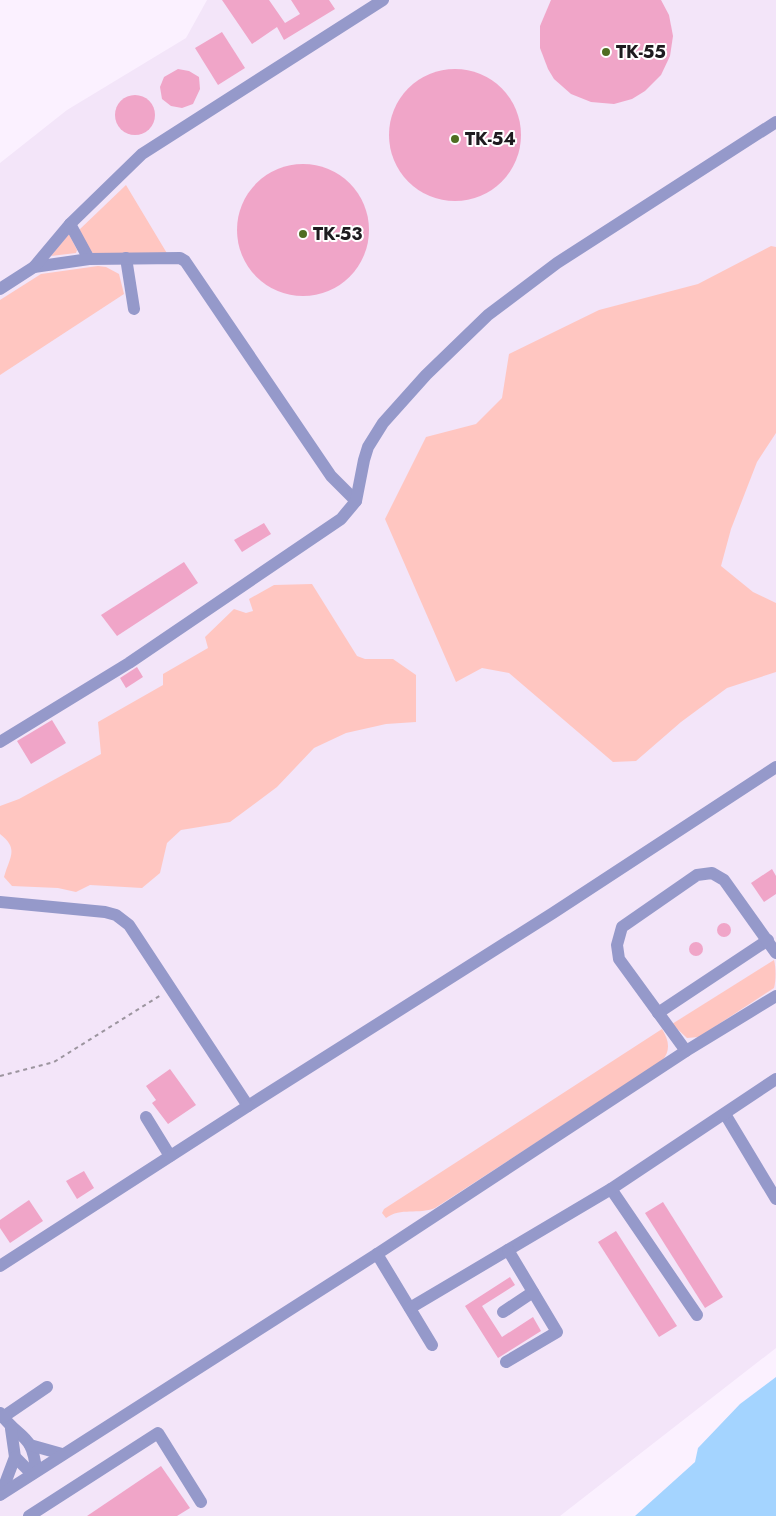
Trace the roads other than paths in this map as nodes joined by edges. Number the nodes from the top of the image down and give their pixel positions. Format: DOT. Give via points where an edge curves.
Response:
graph roads {
  1 [pos="383,0"];
  2 [pos="776,122"];
  3 [pos="70,224"];
  4 [pos="126,258"];
  5 [pos="89,259"];
  6 [pos="34,267"];
  7 [pos="0,290"];
  8 [pos="134,309"];
  9 [pos="356,501"];
  10 [pos="0,742"];
  11 [pos="776,767"];
  12 [pos="0,902"];
  13 [pos="768,940"];
  14 [pos="776,953"];
  15 [pos="776,996"];
  16 [pos="658,1013"];
  17 [pos="686,1051"];
  18 [pos="776,1079"];
  19 [pos="248,1106"];
  20 [pos="725,1114"];
  21 [pos="146,1117"];
  22 [pos="170,1156"];
  23 [pos="611,1189"];
  24 [pos="776,1199"];
  25 [pos="508,1250"];
  26 [pos="377,1254"];
  27 [pos="0,1266"];
  28 [pos="533,1292"];
  29 [pos="410,1308"];
  30 [pos="503,1312"];
  31 [pos="697,1315"];
  32 [pos="432,1345"];
  33 [pos="506,1362"];
  34 [pos="47,1387"];
  35 [pos="1,1415"];
  36 [pos="11,1429"];
  37 [pos="30,1445"];
  38 [pos="62,1454"];
  39 [pos="15,1457"];
  40 [pos="34,1473"];
  41 [pos="1,1495"];
  42 [pos="201,1502"];
  43 [pos="32,1515"];
  1 -- 3 [label="street" via="142,154"];
  2 -- 9 [label="street" via="557,263 488,315 426,375 383,423 368,447"];
  3 -- 5 [label="street"];
  3 -- 6 [label="street"];
  4 -- 5 [label="street"];
  4 -- 8 [label="street"];
  4 -- 9 [label="street" via="180,258 185,261 331,476"];
  5 -- 6 [label="street"];
  6 -- 7 [label="street"];
  9 -- 10 [label="street" via="340,519 129,663"];
  11 -- 19 [label="street"];
  12 -- 19 [label="street" via="105,912 129,924"];
  13 -- 14 [label="street"];
  13 -- 16 [label="street"];
  13 -- 16 [label="street" via="724,880 712,873 697,876 622,927 617,945 619,959"];
  15 -- 17 [label="street"];
  16 -- 17 [label="street"];
  17 -- 26 [label="street"];
  18 -- 20 [label="street"];
  19 -- 22 [label="street"];
  20 -- 23 [label="street"];
  20 -- 24 [label="street"];
  21 -- 22 [label="street"];
  22 -- 27 [label="street"];
  23 -- 25 [label="street"];
  23 -- 31 [label="street"];
  25 -- 28 [label="street"];
  25 -- 29 [label="street"];
  26 -- 29 [label="street"];
  26 -- 38 [label="street"];
  28 -- 30 [label="street"];
  28 -- 33 [label="street" via="557,1332"];
  29 -- 32 [label="street"];
  34 -- 35 [label="street"];
  35 -- 36 [label="street"];
  36 -- 37 [label="street" via="25,1437"];
  36 -- 39 [label="street"];
  37 -- 38 [label="street"];
  37 -- 40 [label="street" via="34,1451"];
  38 -- 40 [label="street"];
  39 -- 40 [label="street"];
  39 -- 41 [label="street"];
  40 -- 41 [label="street"];
  42 -- 43 [label="street" via="158,1433"];
}
